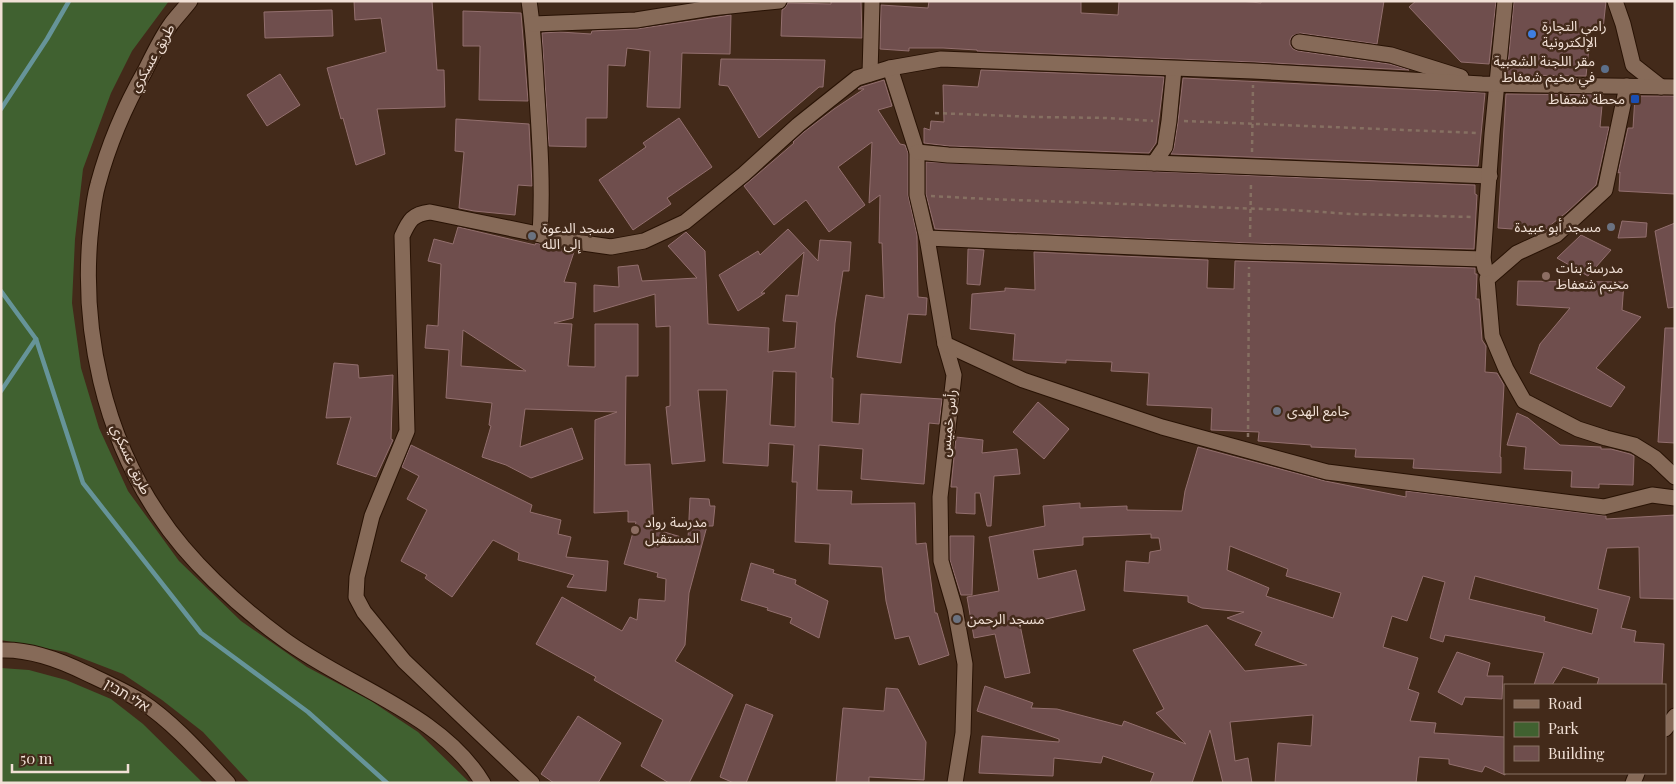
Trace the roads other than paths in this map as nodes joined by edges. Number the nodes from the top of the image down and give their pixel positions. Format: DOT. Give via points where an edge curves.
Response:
graph roads {
  1 [pos="190,1"];
  2 [pos="529,1"];
  3 [pos="779,1"];
  4 [pos="872,1"];
  5 [pos="1505,1"];
  6 [pos="1615,1"];
  7 [pos="533,24"];
  8 [pos="1299,42"];
  9 [pos="890,68"];
  10 [pos="1174,69"];
  11 [pos="870,74"];
  12 [pos="1489,84"];
  13 [pos="1627,86"];
  14 [pos="1668,87"];
  15 [pos="917,152"];
  16 [pos="1154,162"];
  17 [pos="1490,176"];
  18 [pos="540,235"];
  19 [pos="927,238"];
  20 [pos="1484,259"];
  21 [pos="1487,279"];
  22 [pos="945,344"];
  23 [pos="1675,477"];
  24 [pos="1675,498"];
  25 [pos="1,650"];
  26 [pos="1675,716"];
  27 [pos="1666,728"];
  28 [pos="228,783"];
  29 [pos="483,783"];
  30 [pos="532,783"];
  31 [pos="955,783"];
  1 -- 29 [label="street, طريق عسكري" via="170,24 124,109 97,186 89,254 89,317 110,413 125,452 157,513 196,563 283,639 434,730 458,752"];
  2 -- 7 [label="street"];
  3 -- 7 [label="street" via="636,20"];
  4 -- 11 [label="street"];
  5 -- 12 [label="street"];
  6 -- 14 [label="street" via="1632,65"];
  7 -- 18 [label="street" via="540,137"];
  8 -- 12 [label="street" via="1391,55"];
  9 -- 10 [label="street" via="941,59"];
  9 -- 11 [label="street"];
  9 -- 15 [label="street, رأس خميس"];
  10 -- 12 [label="street"];
  10 -- 16 [label="street" via="1165,147"];
  11 -- 18 [label="street" via="857,78 798,124 685,222 644,242 611,247"];
  12 -- 13 [label="street"];
  12 -- 17 [label="street"];
  13 -- 14 [label="street"];
  13 -- 21 [label="street" via="1605,190 1556,235 1517,253"];
  15 -- 16 [label="street"];
  15 -- 19 [label="street, رأس خميس" via="917,195"];
  16 -- 17 [label="street"];
  17 -- 20 [label="street"];
  18 -- 30 [label="street" via="430,212 419,213 408,222 402,236 407,431 372,516 357,577 356,597 364,612 404,661"];
  19 -- 20 [label="street"];
  19 -- 22 [label="street, رأس خميس"];
  20 -- 21 [label="street"];
  21 -- 23 [label="street" via="1492,336 1524,401 1578,429 1634,445 1655,458"];
  22 -- 24 [label="street" via="1024,380 1162,427 1327,472 1604,507 1652,495"];
  22 -- 31 [label="street, رأس خميس" via="954,375 940,497 942,561 965,664 962,733"];
  25 -- 28 [label="street, אלי תבין" via="56,660 142,702 191,743"];
  26 -- 27 [label="street"];
}
